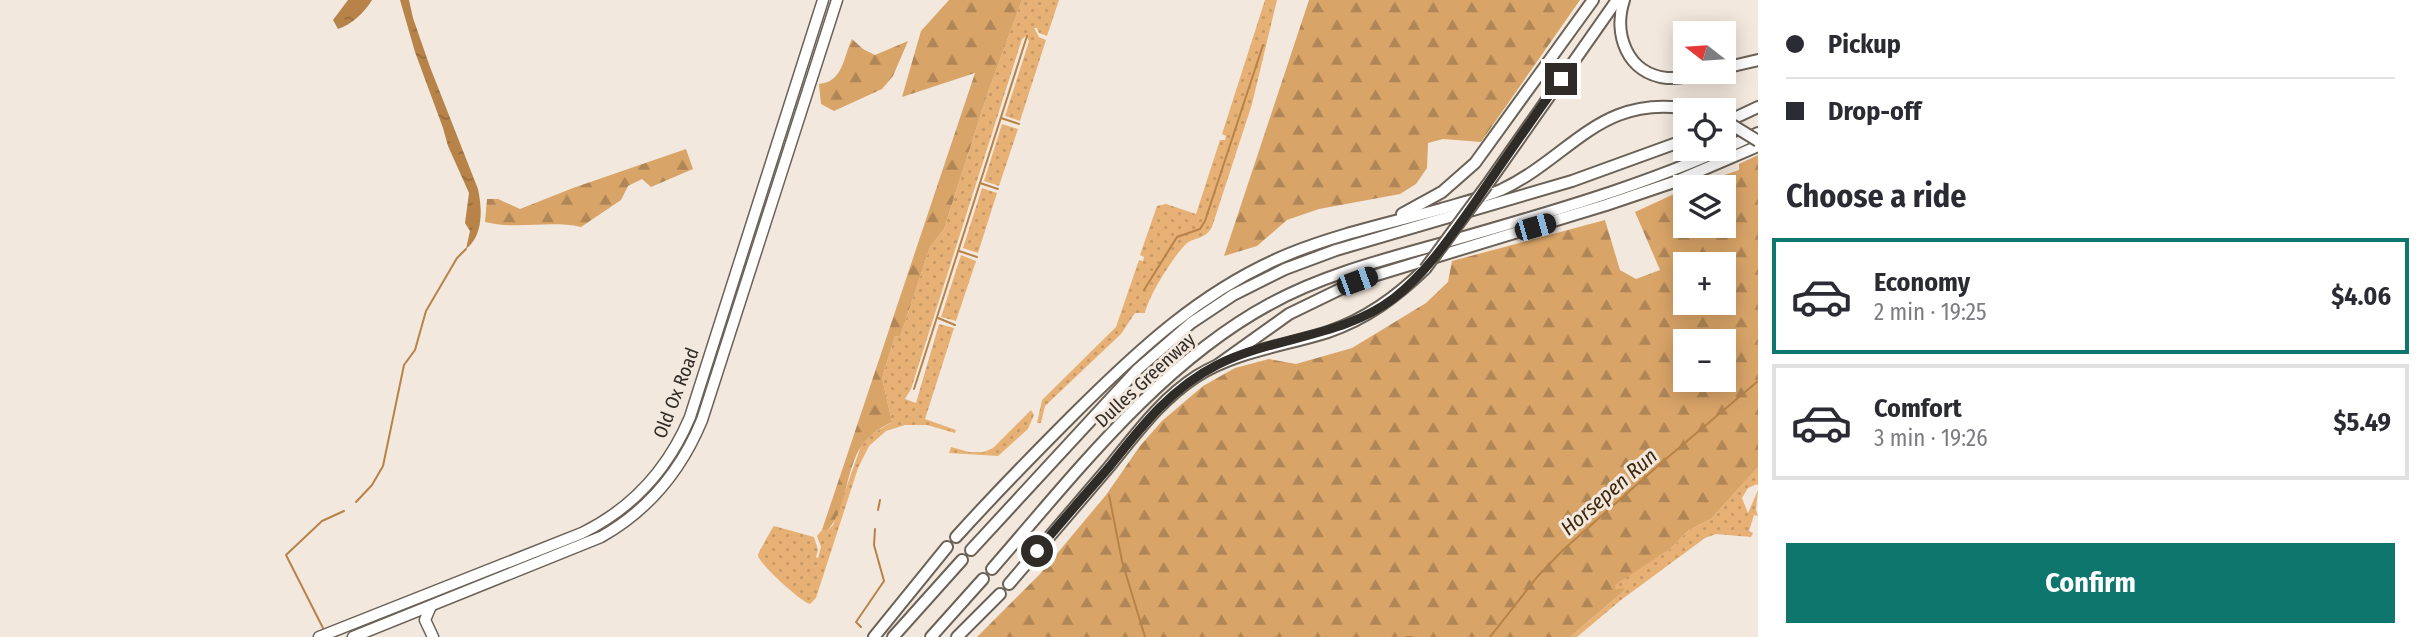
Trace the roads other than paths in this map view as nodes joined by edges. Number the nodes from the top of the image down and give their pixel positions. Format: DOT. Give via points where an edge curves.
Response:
graph roads {
  1 [pos="823,0"];
  2 [pos="837,0"];
  3 [pos="1592,0"];
  4 [pos="1617,0"];
  5 [pos="1624,0"];
  6 [pos="1758,60"];
  7 [pos="1736,65"];
  8 [pos="1673,78"];
  9 [pos="1758,107"];
  10 [pos="1673,108"];
  11 [pos="1736,116"];
  12 [pos="1736,129"];
  13 [pos="1758,133"];
  14 [pos="1758,143"];
  15 [pos="1673,144"];
  16 [pos="1381,224"];
  17 [pos="1219,364"];
  18 [pos="956,537"];
  19 [pos="947,547"];
  20 [pos="971,550"];
  21 [pos="962,560"];
  22 [pos="992,569"];
  23 [pos="983,579"];
  24 [pos="1009,584"];
  25 [pos="1000,594"];
  26 [pos="431,606"];
  27 [pos="319,637"];
  28 [pos="353,637"];
  29 [pos="433,637"];
  30 [pos="874,637"];
  31 [pos="893,637"];
  32 [pos="931,637"];
  33 [pos="957,637"];
  1 -- 27 [label="main road, Old Ox Road" via="684,432 661,470 628,504 590,529"];
  2 -- 26 [label="main road, Old Ox Road" via="707,407 675,472 645,505 601,537"];
  3 -- 16 [label="highway" via="1475,163 1430,200"];
  4 -- 17 [label="highway, bridge" via="1425,269 1392,300 1328,332"];
  5 -- 8 [label="highway" via="1620,18 1626,52 1647,72"];
  6 -- 7 [label="highway"];
  9 -- 11 [label="highway"];
  10 -- 16 [label="highway" via="1618,116 1589,129 1503,189"];
  12 -- 14 [label="highway, bridge"];
  13 -- 22 [label="highway, Dulles Greenway" via="1614,193 1338,275 1271,303 1200,349 1155,390"];
  14 -- 17 [label="highway" via="1674,182 1357,281 1289,314"];
  15 -- 20 [label="highway, Dulles Greenway" via="1572,181 1345,247 1233,295 1191,323 1138,369"];
  16 -- 18 [label="highway" via="1286,255 1216,292 1177,319 1107,381"];
  17 -- 24 [label="highway" via="1183,386 1145,422"];
  19 -- 30 [label="highway"];
  21 -- 31 [label="highway"];
  23 -- 32 [label="highway"];
  25 -- 33 [label="highway"];
  26 -- 28 [label="main road, Old Ox Road"];
  26 -- 29 [label="main road" via="425,620"];
}
